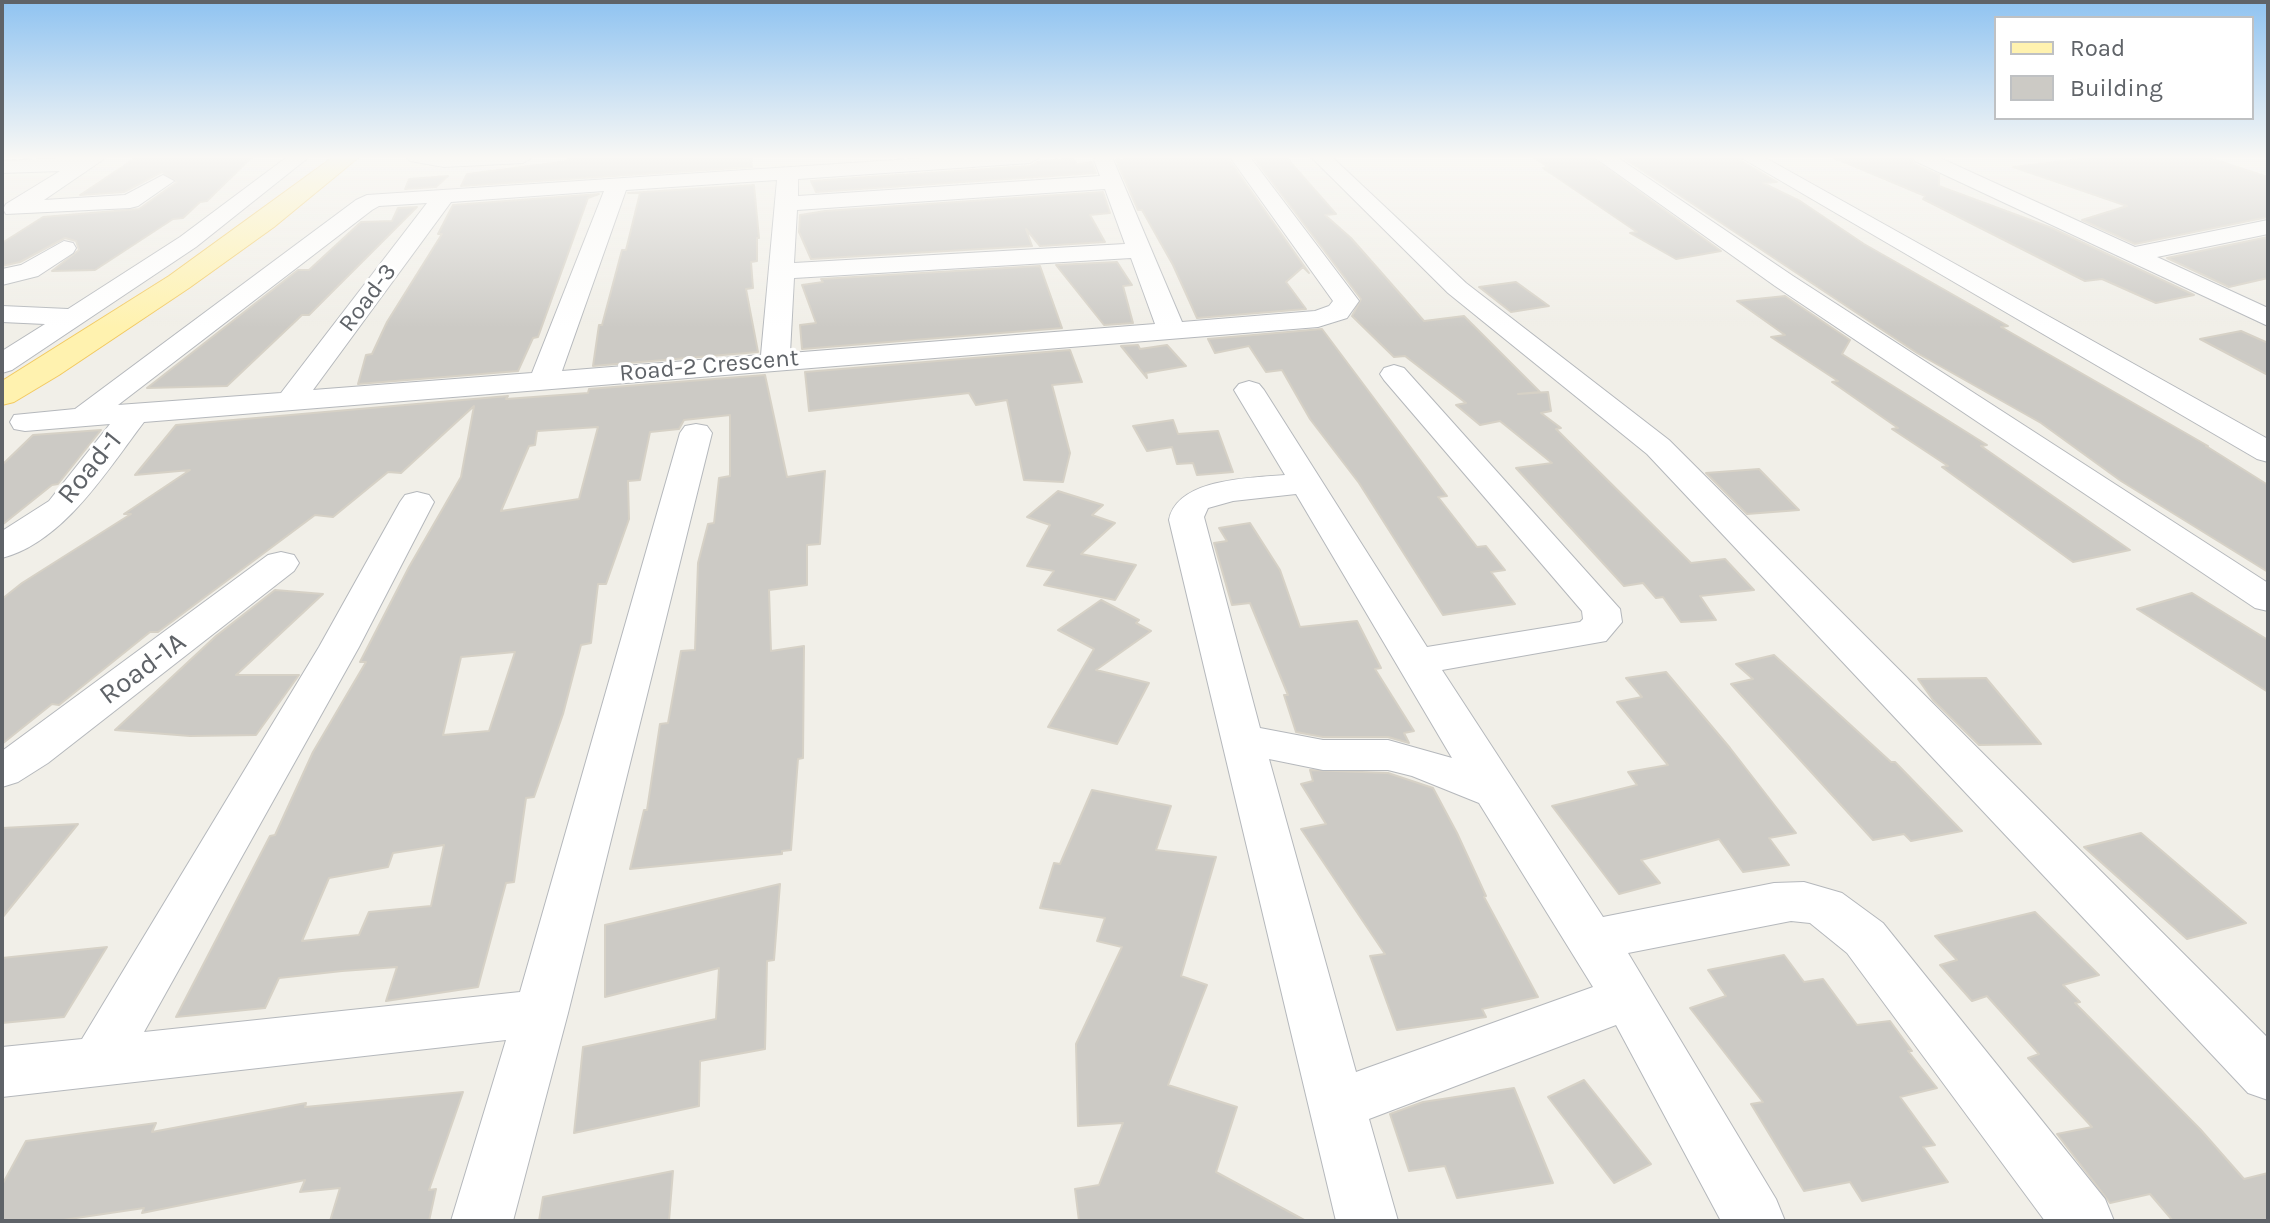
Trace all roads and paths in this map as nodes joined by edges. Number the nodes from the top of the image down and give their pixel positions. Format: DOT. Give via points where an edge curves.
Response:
graph roads {
  1 [pos="224,214"];
  2 [pos="273,214"];
  3 [pos="352,214"];
  4 [pos="430,214"];
  5 [pos="606,214"];
  6 [pos="785,214"];
  7 [pos="1126,214"];
  8 [pos="1282,214"];
  9 [pos="1380,214"];
  10 [pos="1687,214"];
  11 [pos="1850,214"];
  12 [pos="2045,214"];
  13 [pos="2268,227"];
  14 [pos="64,248"];
  15 [pos="1141,250"];
  16 [pos="2133,255"];
  17 [pos="779,271"];
  18 [pos="2,277"];
  19 [pos="2,314"];
  20 [pos="2266,315"];
  21 [pos="77,317"];
  22 [pos="1171,329"];
  23 [pos="775,360"];
  24 [pos="2,364"];
  25 [pos="1394,374"];
  26 [pos="544,379"];
  27 [pos="1249,390"];
  28 [pos="2,395"];
  29 [pos="291,400"];
  30 [pos="135,413"];
  31 [pos="79,419"];
  32 [pos="25,422"];
  33 [pos="696,433"];
  34 [pos="2268,452"];
  35 [pos="1307,483"];
  36 [pos="417,502"];
  37 [pos="2,547"];
  38 [pos="281,563"];
  39 [pos="2268,600"];
  40 [pos="1416,662"];
  41 [pos="1242,739"];
  42 [pos="2,771"];
  43 [pos="1495,791"];
  44 [pos="1591,940"];
  45 [pos="1628,997"];
  46 [pos="541,1013"];
  47 [pos="98,1061"];
  48 [pos="2,1072"];
  49 [pos="2268,1075"];
  50 [pos="1336,1105"];
  51 [pos="482,1221"];
  52 [pos="1367,1221"];
  53 [pos="1754,1221"];
  54 [pos="2083,1221"];
  1 -- 21 [label="street"];
  2 -- 28 [label="main road" via="171,287"];
  3 -- 31 [label="street"];
  4 -- 29 [label="street, Road-3"];
  5 -- 26 [label="street"];
  6 -- 17 [label="street"];
  7 -- 15 [label="street"];
  8 -- 22 [label="street, Road-2 Crescent" via="1346,301 1338,312 1318,319"];
  9 -- 49 [label="street" via="1457,288 1658,447"];
  10 -- 39 [label="street"];
  11 -- 34 [label="street"];
  12 -- 16 [label="street"];
  13 -- 16 [label="street"];
  14 -- 18 [label="street" via="29,271"];
  15 -- 17 [label="street"];
  15 -- 22 [label="street"];
  16 -- 20 [label="street"];
  17 -- 23 [label="street"];
  19 -- 21 [label="street"];
  21 -- 24 [label="street"];
  22 -- 23 [label="street, Road-2 Crescent"];
  23 -- 26 [label="street, Road-2 Crescent"];
  25 -- 40 [label="street" via="1601,609 1603,622 1592,632"];
  26 -- 29 [label="street, Road-2 Crescent"];
  27 -- 35 [label="street"];
  29 -- 30 [label="street, Road-2 Crescent"];
  30 -- 31 [label="street, Road-2 Crescent"];
  30 -- 37 [label="street, Road-1" via="61,508"];
  31 -- 32 [label="street, Road-2 Crescent"];
  33 -- 46 [label="street"];
  35 -- 40 [label="street"];
  35 -- 41 [label="street" via="1214,495 1186,512"];
  36 -- 47 [label="street" via="339,647"];
  38 -- 42 [label="street, Road-1A"];
  40 -- 43 [label="street"];
  41 -- 43 [label="street" via="1323,755 1388,755"];
  41 -- 50 [label="street"];
  43 -- 44 [label="street"];
  44 -- 45 [label="street"];
  44 -- 54 [label="street" via="1774,903 1804,900 1831,909 1865,938"];
  45 -- 50 [label="street"];
  45 -- 53 [label="street"];
  46 -- 47 [label="street"];
  46 -- 51 [label="street"];
  47 -- 48 [label="street"];
  50 -- 52 [label="street"];
}
